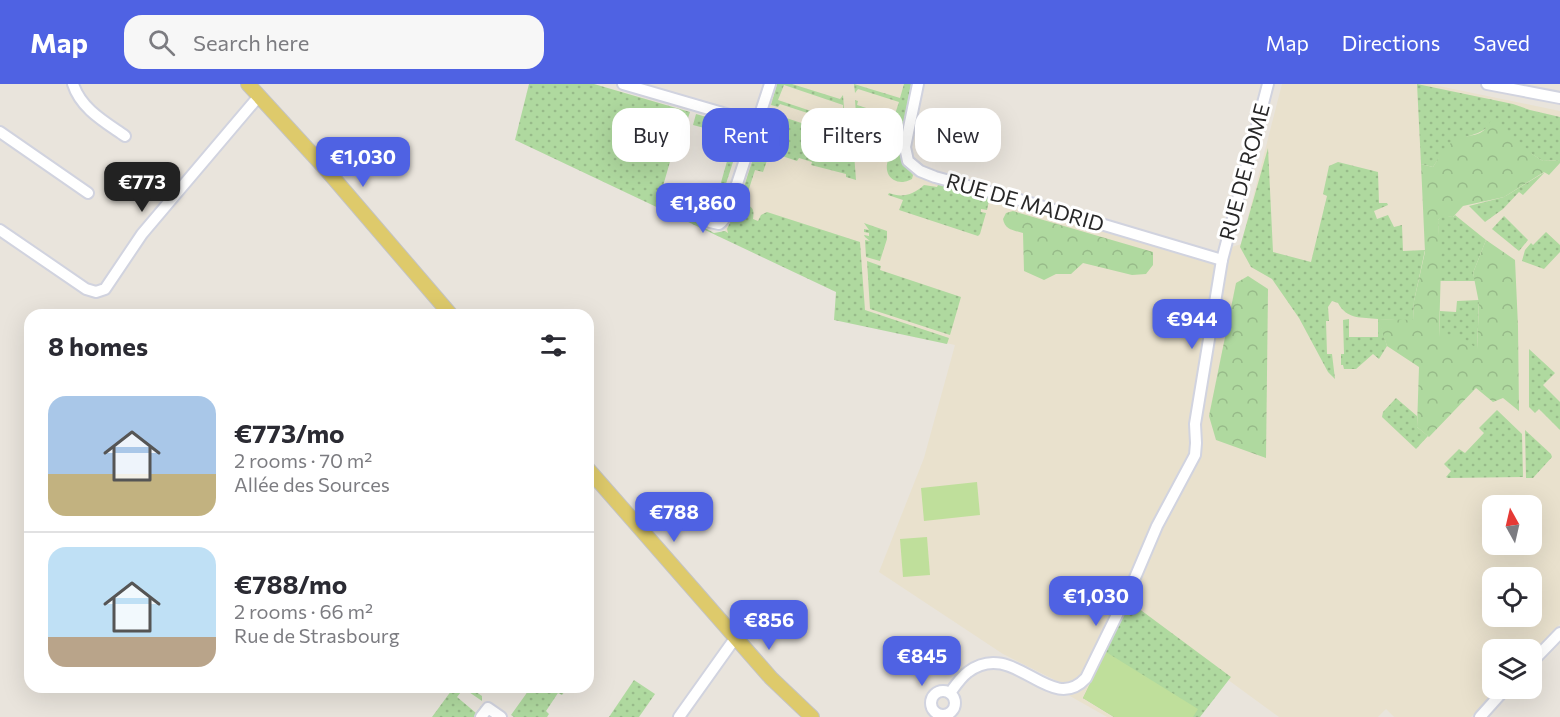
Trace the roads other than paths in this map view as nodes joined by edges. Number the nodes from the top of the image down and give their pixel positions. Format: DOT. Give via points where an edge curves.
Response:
graph roads {
  1 [pos="73,84"];
  2 [pos="248,84"];
  3 [pos="623,84"];
  4 [pos="770,84"];
  5 [pos="918,84"];
  6 [pos="1268,84"];
  7 [pos="1488,84"];
  8 [pos="259,96"];
  9 [pos="1560,98"];
  10 [pos="705,108"];
  11 [pos="762,108"];
  12 [pos="0,132"];
  13 [pos="124,136"];
  14 [pos="744,162"];
  15 [pos="88,193"];
  16 [pos="733,197"];
  17 [pos="0,230"];
  18 [pos="1222,260"];
  19 [pos="446,309"];
  20 [pos="594,476"];
  21 [pos="736,636"];
  22 [pos="1559,637"];
  23 [pos="1542,653"];
  24 [pos="950,693"];
  25 [pos="1496,699"];
  26 [pos="484,712"];
  27 [pos="933,715"];
  28 [pos="501,717"];
  29 [pos="679,717"];
  30 [pos="812,717"];
  31 [pos="1480,717"];
  1 -- 13 [label="street" via="90,111"];
  2 -- 8 [label="main road"];
  3 -- 10 [label="street"];
  4 -- 11 [label="street"];
  5 -- 18 [label="street, RUE DE MADRID" via="905,147 908,160 920,171"];
  6 -- 18 [label="street, RUE DE ROME"];
  7 -- 9 [label="street"];
  8 -- 17 [label="street" via="142,234 105,289 86,289"];
  8 -- 19 [label="main road"];
  12 -- 15 [label="street"];
  14 -- 16 [label="street"];
  18 -- 24 [label="street, RUE DE ROME" via="1191,463 1081,684 1055,689 1018,668 994,663 969,671"];
  20 -- 21 [label="main road"];
  21 -- 29 [label="street"];
  21 -- 30 [label="main road" via="771,678"];
  22 -- 23 [label="street"];
  24 -- 27 [label="street" via="934,694"];
  24 -- 27 [label="street" via="955,702 953,709 947,715"];
  25 -- 31 [label="street"];
  26 -- 28 [label="street"];
}
